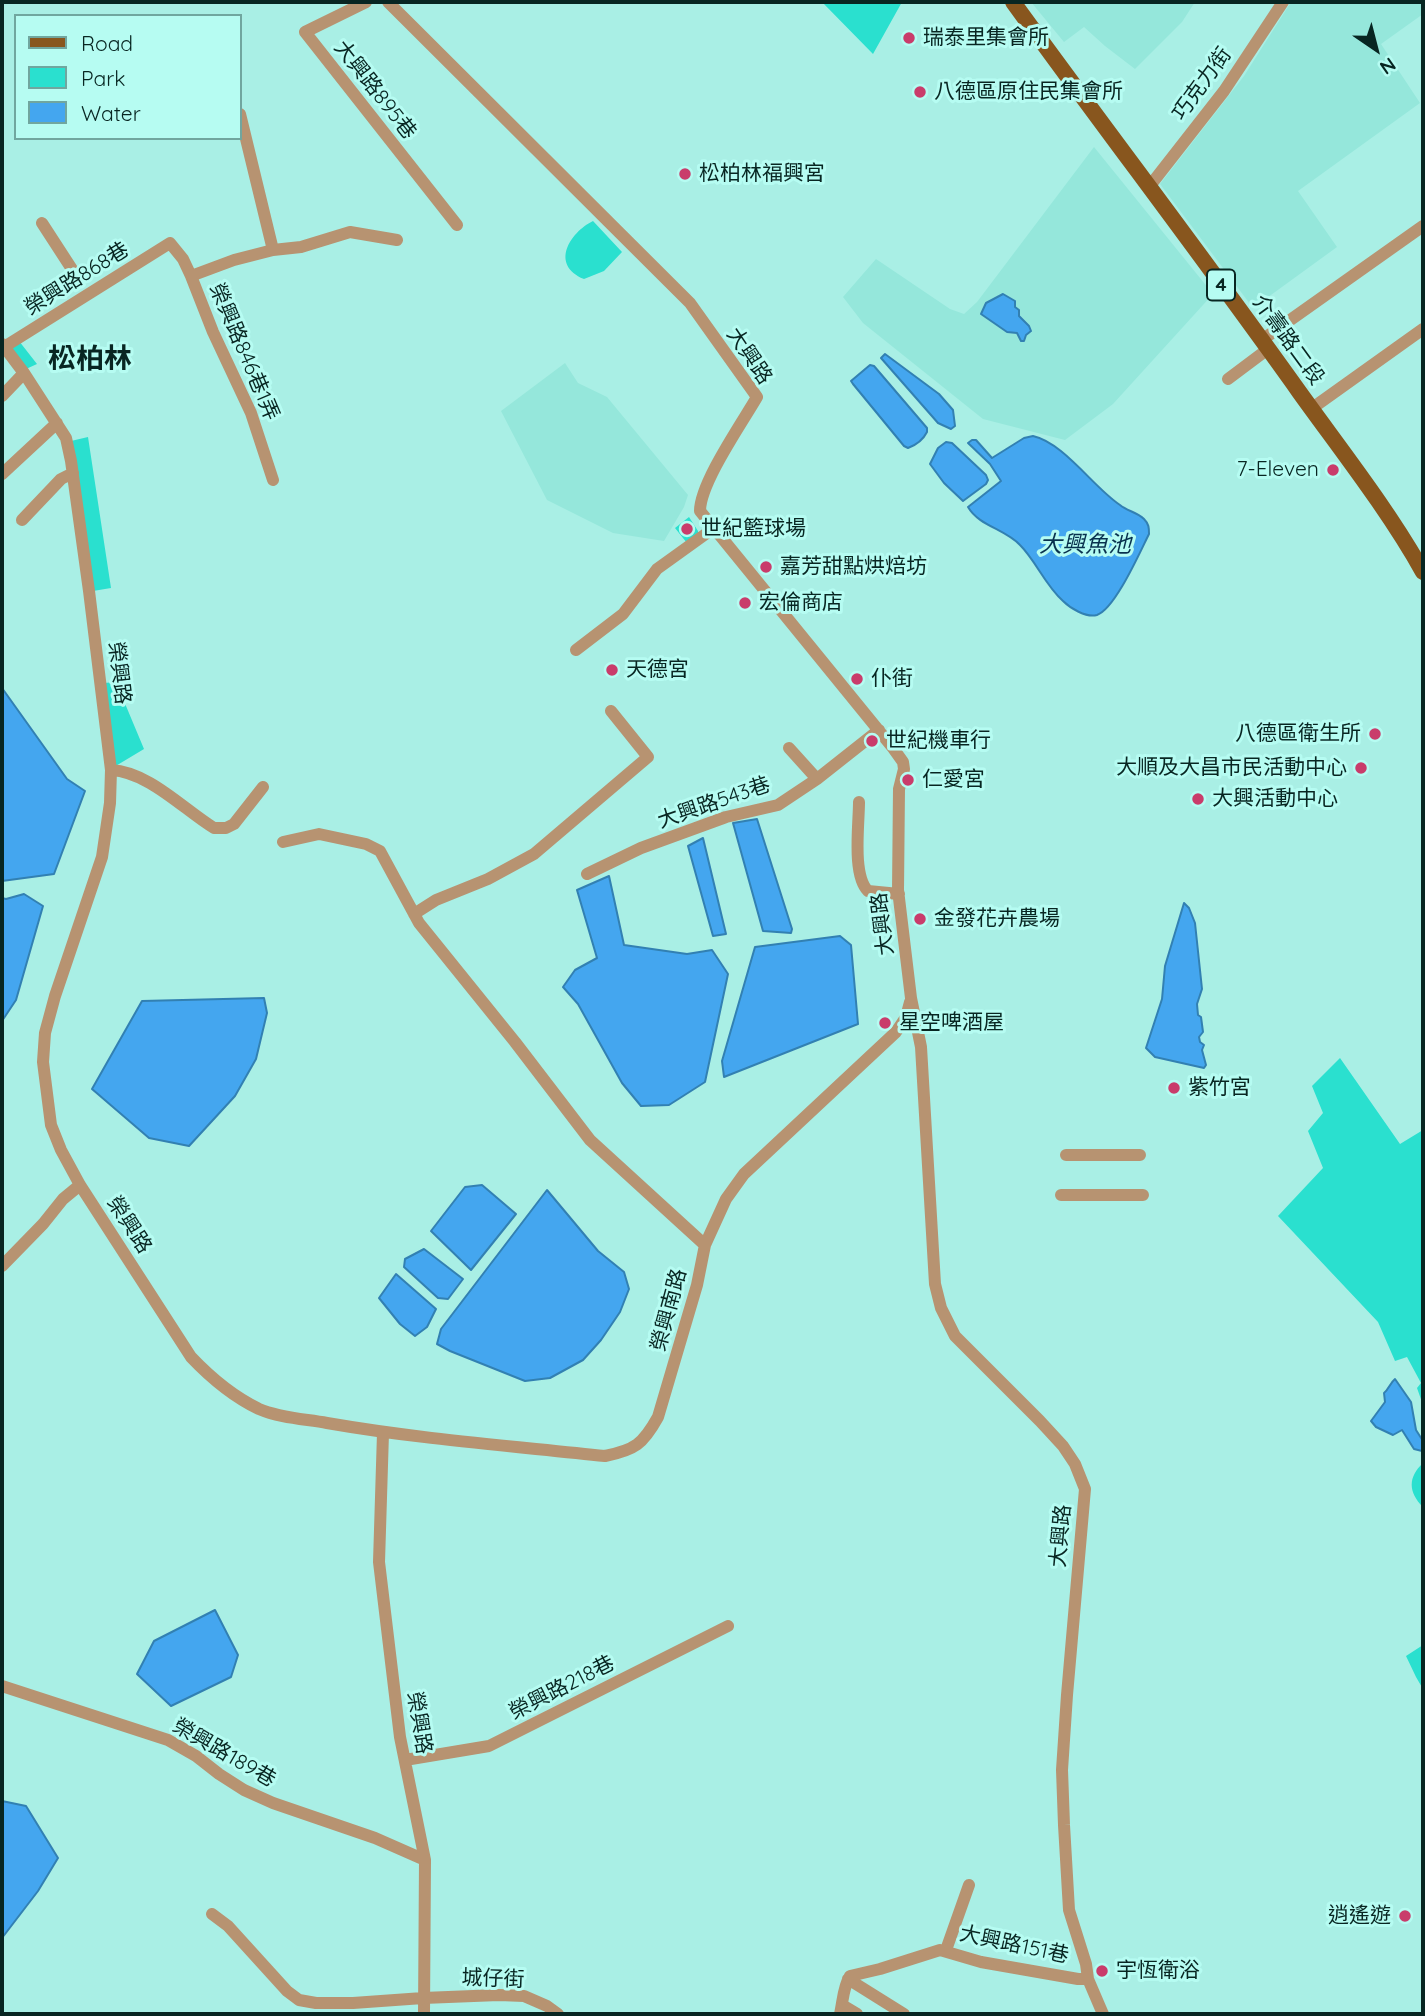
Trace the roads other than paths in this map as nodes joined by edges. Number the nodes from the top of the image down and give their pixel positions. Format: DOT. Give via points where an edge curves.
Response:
graph roads {
  1 [pos="366,2"];
  2 [pos="408,2"];
  3 [pos="1013,2"];
  4 [pos="1283,2"];
  5 [pos="392,6"];
  6 [pos="242,122"];
  7 [pos="1149,187"];
  8 [pos="41,223"];
  9 [pos="457,225"];
  10 [pos="1423,226"];
  11 [pos="397,240"];
  12 [pos="170,243"];
  13 [pos="273,250"];
  14 [pos="191,276"];
  15 [pos="79,279"];
  16 [pos="1423,329"];
  17 [pos="1265,344"];
  18 [pos="3,346"];
  19 [pos="24,373"];
  20 [pos="1228,379"];
  21 [pos="2,396"];
  22 [pos="1311,409"];
  23 [pos="57,423"];
  24 [pos="73,472"];
  25 [pos="2,474"];
  26 [pos="273,480"];
  27 [pos="22,520"];
  28 [pos="714,528"];
  29 [pos="1422,565"];
  30 [pos="576,650"];
  31 [pos="611,711"];
  32 [pos="879,730"];
  33 [pos="789,748"];
  34 [pos="111,770"];
  35 [pos="817,779"];
  36 [pos="263,787"];
  37 [pos="859,802"];
  38 [pos="283,842"];
  39 [pos="587,874"];
  40 [pos="899,894"];
  41 [pos="414,914"];
  42 [pos="911,998"];
  43 [pos="1066,1155"];
  44 [pos="1140,1155"];
  45 [pos="80,1185"];
  46 [pos="1062,1195"];
  47 [pos="1143,1195"];
  48 [pos="705,1245"];
  49 [pos="2,1266"];
  50 [pos="383,1433"];
  51 [pos="728,1626"];
  52 [pos="2,1686"];
  53 [pos="405,1760"];
  54 [pos="425,1860"];
  55 [pos="969,1885"];
  56 [pos="212,1914"];
  57 [pos="946,1950"];
  58 [pos="848,1979"];
  59 [pos="1088,1979"];
  60 [pos="423,1998"];
  61 [pos="841,2010"];
  62 [pos="424,2014"];
  63 [pos="558,2014"];
  64 [pos="857,2014"];
  65 [pos="904,2014"];
  66 [pos="1103,2014"];
  1 -- 9 [label="street, 大興路895巷" via="305,32"];
  2 -- 5 [label="street"];
  3 -- 7 [label="main road, 介壽路二段 / 4"];
  4 -- 7 [label="street, 巧克力街" via="1224,91"];
  5 -- 28 [label="street, 大興路" via="690,303 757,397 702,495 699,511"];
  6 -- 13 [label="street"];
  7 -- 17 [label="main road, 介壽路二段 / 4"];
  8 -- 15 [label="street"];
  10 -- 17 [label="street"];
  11 -- 13 [label="street" via="350,232"];
  12 -- 14 [label="street, 榮興路846巷1弄"];
  12 -- 18 [label="street, 榮興路868巷"];
  13 -- 14 [label="street"];
  14 -- 26 [label="street, 榮興路846巷1弄" via="251,413"];
  16 -- 22 [label="street"];
  17 -- 20 [label="street"];
  17 -- 22 [label="main road, 介壽路二段 / 4"];
  18 -- 19 [label="street, 榮興路"];
  19 -- 21 [label="street"];
  19 -- 23 [label="street, 榮興路"];
  22 -- 29 [label="main road, 介壽路二段 / 4"];
  23 -- 24 [label="street, 榮興路" via="66,438"];
  23 -- 25 [label="street"];
  24 -- 27 [label="street"];
  24 -- 34 [label="street, 榮興路"];
  28 -- 30 [label="street" via="657,569 623,614"];
  28 -- 32 [label="street, 大興路"];
  31 -- 41 [label="street" via="648,757 534,854"];
  32 -- 35 [label="street, 大興路543巷"];
  32 -- 40 [label="street, 大興路" via="904,769 899,789"];
  33 -- 35 [label="street"];
  34 -- 36 [label="street" via="143,779 214,828 234,824"];
  34 -- 45 [label="street, 榮興路" via="102,857 45,1033 43,1062 51,1125"];
  35 -- 39 [label="street, 大興路543巷" via="778,805 726,817 641,848"];
  37 -- 40 [label="street" via="861,881 868,891"];
  38 -- 41 [label="street" via="319,834 380,851"];
  40 -- 42 [label="street, 大興路"];
  41 -- 48 [label="street" via="590,1140"];
  42 -- 48 [label="street, 榮興南路" via="896,1032 744,1174 726,1199"];
  42 -- 59 [label="street, 大興路" via="921,1047 935,1284 941,1307 955,1336 1063,1446 1085,1489 1062,1770 1069,1910"];
  43 -- 44 [label="street"];
  45 -- 49 [label="street"];
  45 -- 50 [label="street, 榮興路" via="191,1357 211,1376 259,1409"];
  46 -- 47 [label="street"];
  48 -- 50 [label="street, 榮興南路" via="658,1417 639,1445 605,1456"];
  50 -- 53 [label="street, 榮興路" via="379,1562"];
  51 -- 53 [label="street, 榮興路218巷" via="489,1746"];
  52 -- 54 [label="street, 榮興路189巷" via="168,1740 227,1780 273,1803"];
  53 -- 54 [label="street, 榮興路"];
  54 -- 60 [label="street, 榮興路"];
  55 -- 57 [label="street"];
  56 -- 60 [label="street, 城仔街" via="299,2000 354,2003"];
  57 -- 58 [label="street, 大興路151巷"];
  57 -- 59 [label="street, 大興路151巷" via="981,1962"];
  58 -- 61 [label="street"];
  58 -- 65 [label="street"];
  59 -- 66 [label="street, 大興路"];
  60 -- 62 [label="street, 榮興路"];
  60 -- 63 [label="street, 城仔街" via="524,1996"];
  61 -- 64 [label="street"];
}
